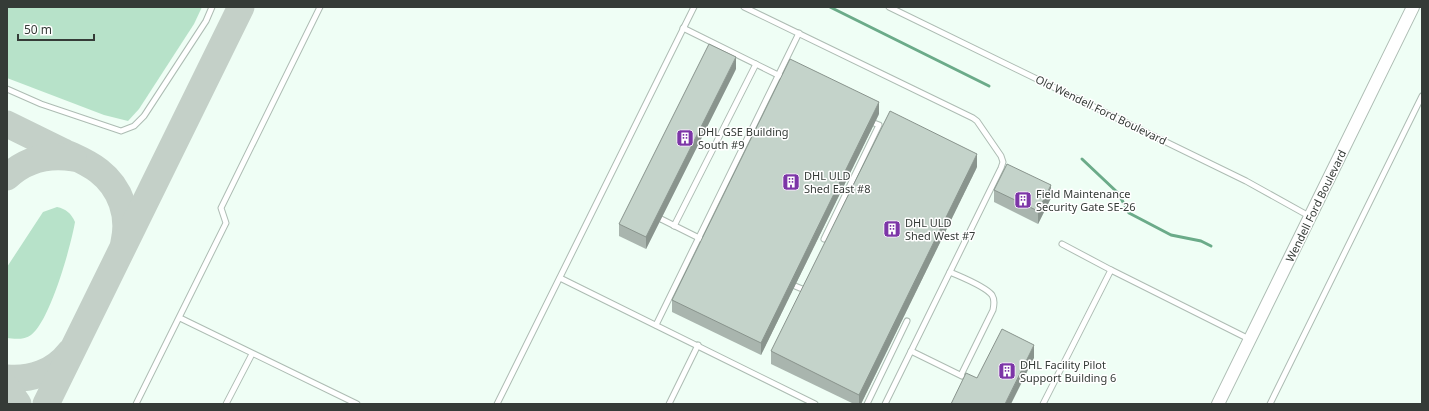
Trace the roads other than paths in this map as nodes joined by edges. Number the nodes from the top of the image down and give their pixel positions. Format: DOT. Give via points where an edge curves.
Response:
graph roads {
  1 [pos="212,7"];
  2 [pos="320,7"];
  3 [pos="694,7"];
  4 [pos="744,7"];
  5 [pos="890,7"];
  6 [pos="1413,7"];
  7 [pos="683,28"];
  8 [pos="799,33"];
  9 [pos="756,64"];
  10 [pos="778,75"];
  11 [pos="786,79"];
  12 [pos="7,89"];
  13 [pos="1422,96"];
  14 [pos="874,123"];
  15 [pos="1310,216"];
  16 [pos="661,219"];
  17 [pos="674,226"];
  18 [pos="699,238"];
  19 [pos="824,239"];
  20 [pos="707,242"];
  21 [pos="1062,244"];
  22 [pos="1111,270"];
  23 [pos="950,272"];
  24 [pos="560,278"];
  25 [pos="795,286"];
  26 [pos="807,291"];
  27 [pos="180,318"];
  28 [pos="907,321"];
  29 [pos="656,325"];
  30 [pos="1250,339"];
  31 [pos="698,345"];
  32 [pos="911,351"];
  33 [pos="252,354"];
  34 [pos="961,376"];
  35 [pos="967,379"];
  36 [pos="136,404"];
  37 [pos="226,404"];
  38 [pos="357,404"];
  39 [pos="497,404"];
  40 [pos="669,404"];
  41 [pos="815,404"];
  42 [pos="867,404"];
  43 [pos="885,404"];
  44 [pos="1043,404"];
  45 [pos="1218,404"];
  46 [pos="1270,404"];
  1 -- 12 [label="lane" via="206,21 144,116 134,126 121,131 106,128"];
  2 -- 27 [label="lane" via="221,208 226,223"];
  3 -- 7 [label="lane"];
  4 -- 8 [label="lane"];
  5 -- 15 [label="lane, Old Wendell Ford Boulevard" via="1239,178"];
  6 -- 15 [label="street, Wendell Ford Boulevard"];
  7 -- 9 [label="lane"];
  7 -- 24 [label="lane"];
  8 -- 10 [label="lane"];
  8 -- 23 [label="lane" via="978,121 1001,156 1001,168"];
  9 -- 10 [label="lane"];
  9 -- 17 [label="lane"];
  10 -- 11 [label="lane"];
  10 -- 18 [label="lane"];
  13 -- 46 [label="lane"];
  14 -- 19 [label="lane" via="880,125"];
  15 -- 30 [label="street, Wendell Ford Boulevard"];
  16 -- 17 [label="lane"];
  17 -- 18 [label="lane"];
  18 -- 20 [label="lane"];
  18 -- 29 [label="lane"];
  21 -- 22 [label="lane"];
  22 -- 30 [label="lane"];
  22 -- 44 [label="lane"];
  23 -- 32 [label="lane"];
  23 -- 34 [label="lane" via="987,291 994,303"];
  24 -- 29 [label="lane"];
  24 -- 39 [label="lane"];
  25 -- 26 [label="lane"];
  27 -- 33 [label="lane"];
  27 -- 36 [label="lane"];
  28 -- 42 [label="lane"];
  29 -- 31 [label="lane"];
  30 -- 45 [label="street, Wendell Ford Boulevard"];
  31 -- 40 [label="lane"];
  31 -- 41 [label="lane"];
  32 -- 34 [label="lane"];
  32 -- 43 [label="lane"];
  33 -- 37 [label="lane"];
  33 -- 38 [label="lane"];
  34 -- 35 [label="lane"];
}
